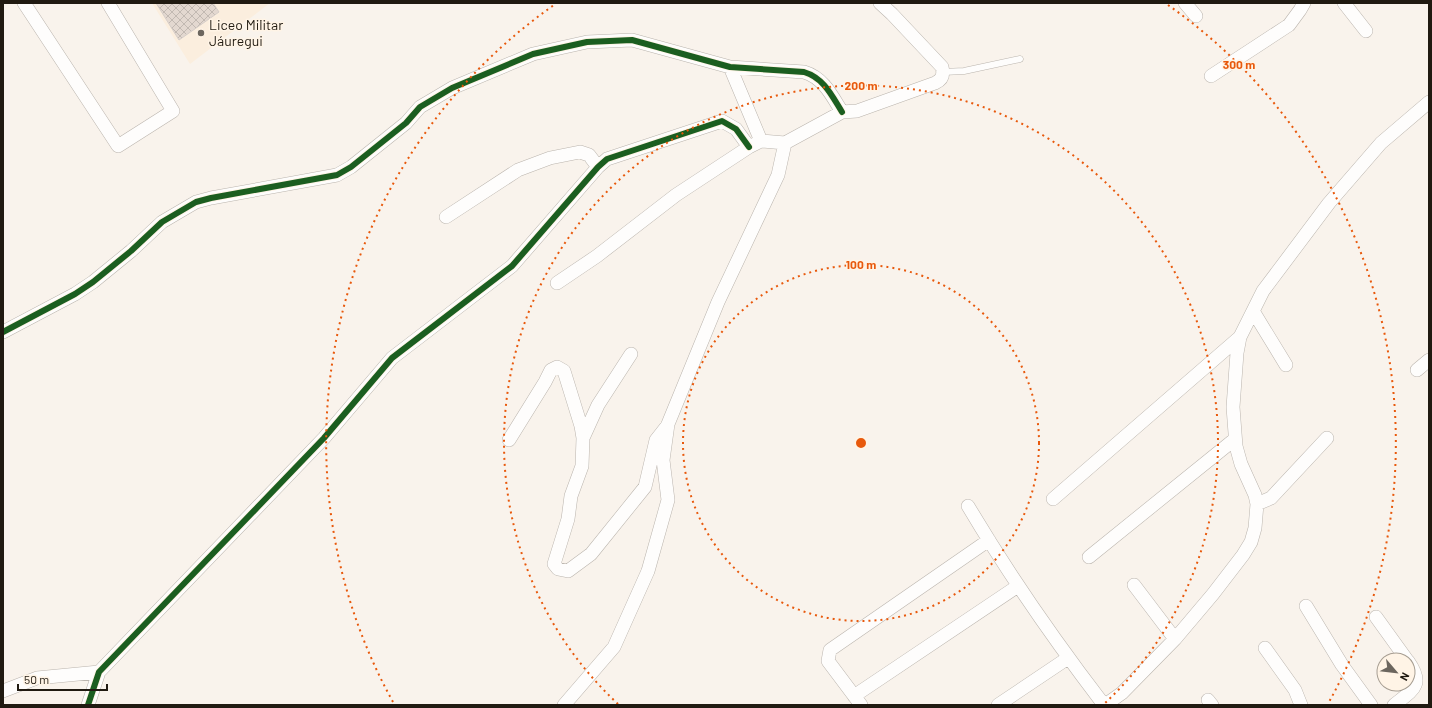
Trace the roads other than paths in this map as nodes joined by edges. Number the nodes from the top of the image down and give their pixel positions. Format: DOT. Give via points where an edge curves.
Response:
graph roads {
  1 [pos="24,3"];
  2 [pos="108,3"];
  3 [pos="880,3"];
  4 [pos="1185,3"];
  5 [pos="1304,3"];
  6 [pos="1344,3"];
  7 [pos="1196,16"];
  8 [pos="1366,31"];
  9 [pos="1020,59"];
  10 [pos="730,67"];
  11 [pos="943,72"];
  12 [pos="1211,76"];
  13 [pos="1429,102"];
  14 [pos="842,112"];
  15 [pos="761,141"];
  16 [pos="785,143"];
  17 [pos="748,147"];
  18 [pos="598,167"];
  19 [pos="446,217"];
  20 [pos="558,283"];
  21 [pos="1253,311"];
  22 [pos="3,332"];
  23 [pos="1240,337"];
  24 [pos="631,354"];
  25 [pos="1429,360"];
  26 [pos="1286,365"];
  27 [pos="1418,370"];
  28 [pos="668,424"];
  29 [pos="583,438"];
  30 [pos="1327,438"];
  31 [pos="1235,439"];
  32 [pos="509,440"];
  33 [pos="1053,499"];
  34 [pos="1257,504"];
  35 [pos="968,506"];
  36 [pos="989,540"];
  37 [pos="1089,557"];
  38 [pos="1134,585"];
  39 [pos="1018,586"];
  40 [pos="1306,606"];
  41 [pos="1376,617"];
  42 [pos="1175,639"];
  43 [pos="1266,648"];
  44 [pos="1401,652"];
  45 [pos="1068,658"];
  46 [pos="99,672"];
  47 [pos="3,691"];
  48 [pos="1410,692"];
  49 [pos="857,701"];
  50 [pos="88,705"];
  51 [pos="564,705"];
  52 [pos="998,705"];
  53 [pos="1105,705"];
  54 [pos="1301,705"];
  55 [pos="1370,705"];
  56 [pos="1394,705"];
  1 -- 2 [label="street" via="118,146 173,111"];
  3 -- 11 [label="street" via="942,67"];
  4 -- 7 [label="street"];
  5 -- 12 [label="street" via="1289,25"];
  6 -- 8 [label="street"];
  9 -- 11 [label="lane" via="977,69"];
  10 -- 14 [label="street" via="812,74 823,83"];
  10 -- 15 [label="street"];
  10 -- 22 [label="street" via="632,40 587,42 533,54 434,98 420,107 406,123 352,167 337,175 196,202 162,222 93,282"];
  11 -- 14 [label="street" via="940,81 935,83 857,111"];
  13 -- 21 [label="street" via="1381,143 1329,203 1263,291"];
  14 -- 16 [label="street"];
  15 -- 16 [label="street"];
  15 -- 17 [label="street"];
  16 -- 28 [label="street" via="778,175 718,302"];
  17 -- 18 [label="street" via="736,128 722,121 607,159"];
  17 -- 20 [label="street" via="676,195"];
  18 -- 19 [label="street" via="589,155 580,152 550,158 518,170"];
  18 -- 46 [label="street" via="512,266 392,358 324,438"];
  21 -- 23 [label="street"];
  21 -- 26 [label="street"];
  23 -- 31 [label="street" via="1233,400"];
  23 -- 33 [label="street"];
  24 -- 29 [label="street" via="598,405"];
  25 -- 27 [label="street"];
  28 -- 29 [label="street" via="656,440 645,487 591,554 568,571 558,569 554,564 568,519 571,496 582,466"];
  28 -- 51 [label="street" via="663,460 668,500 648,571 614,647"];
  29 -- 32 [label="street" via="564,371 557,367 551,370"];
  30 -- 34 [label="street" via="1271,498"];
  31 -- 34 [label="street" via="1241,464"];
  31 -- 37 [label="street"];
  34 -- 42 [label="street" via="1255,528 1247,548"];
  35 -- 36 [label="street"];
  36 -- 39 [label="street"];
  36 -- 49 [label="street" via="830,650 828,661"];
  38 -- 42 [label="street"];
  39 -- 45 [label="street"];
  39 -- 49 [label="street"];
  40 -- 55 [label="street"];
  41 -- 44 [label="street"];
  42 -- 53 [label="street" via="1122,693"];
  43 -- 54 [label="street" via="1295,690"];
  45 -- 52 [label="street"];
  45 -- 53 [label="street"];
  46 -- 47 [label="street" via="37,678"];
  46 -- 50 [label="street"];
  48 -- 56 [label="street"];
}
